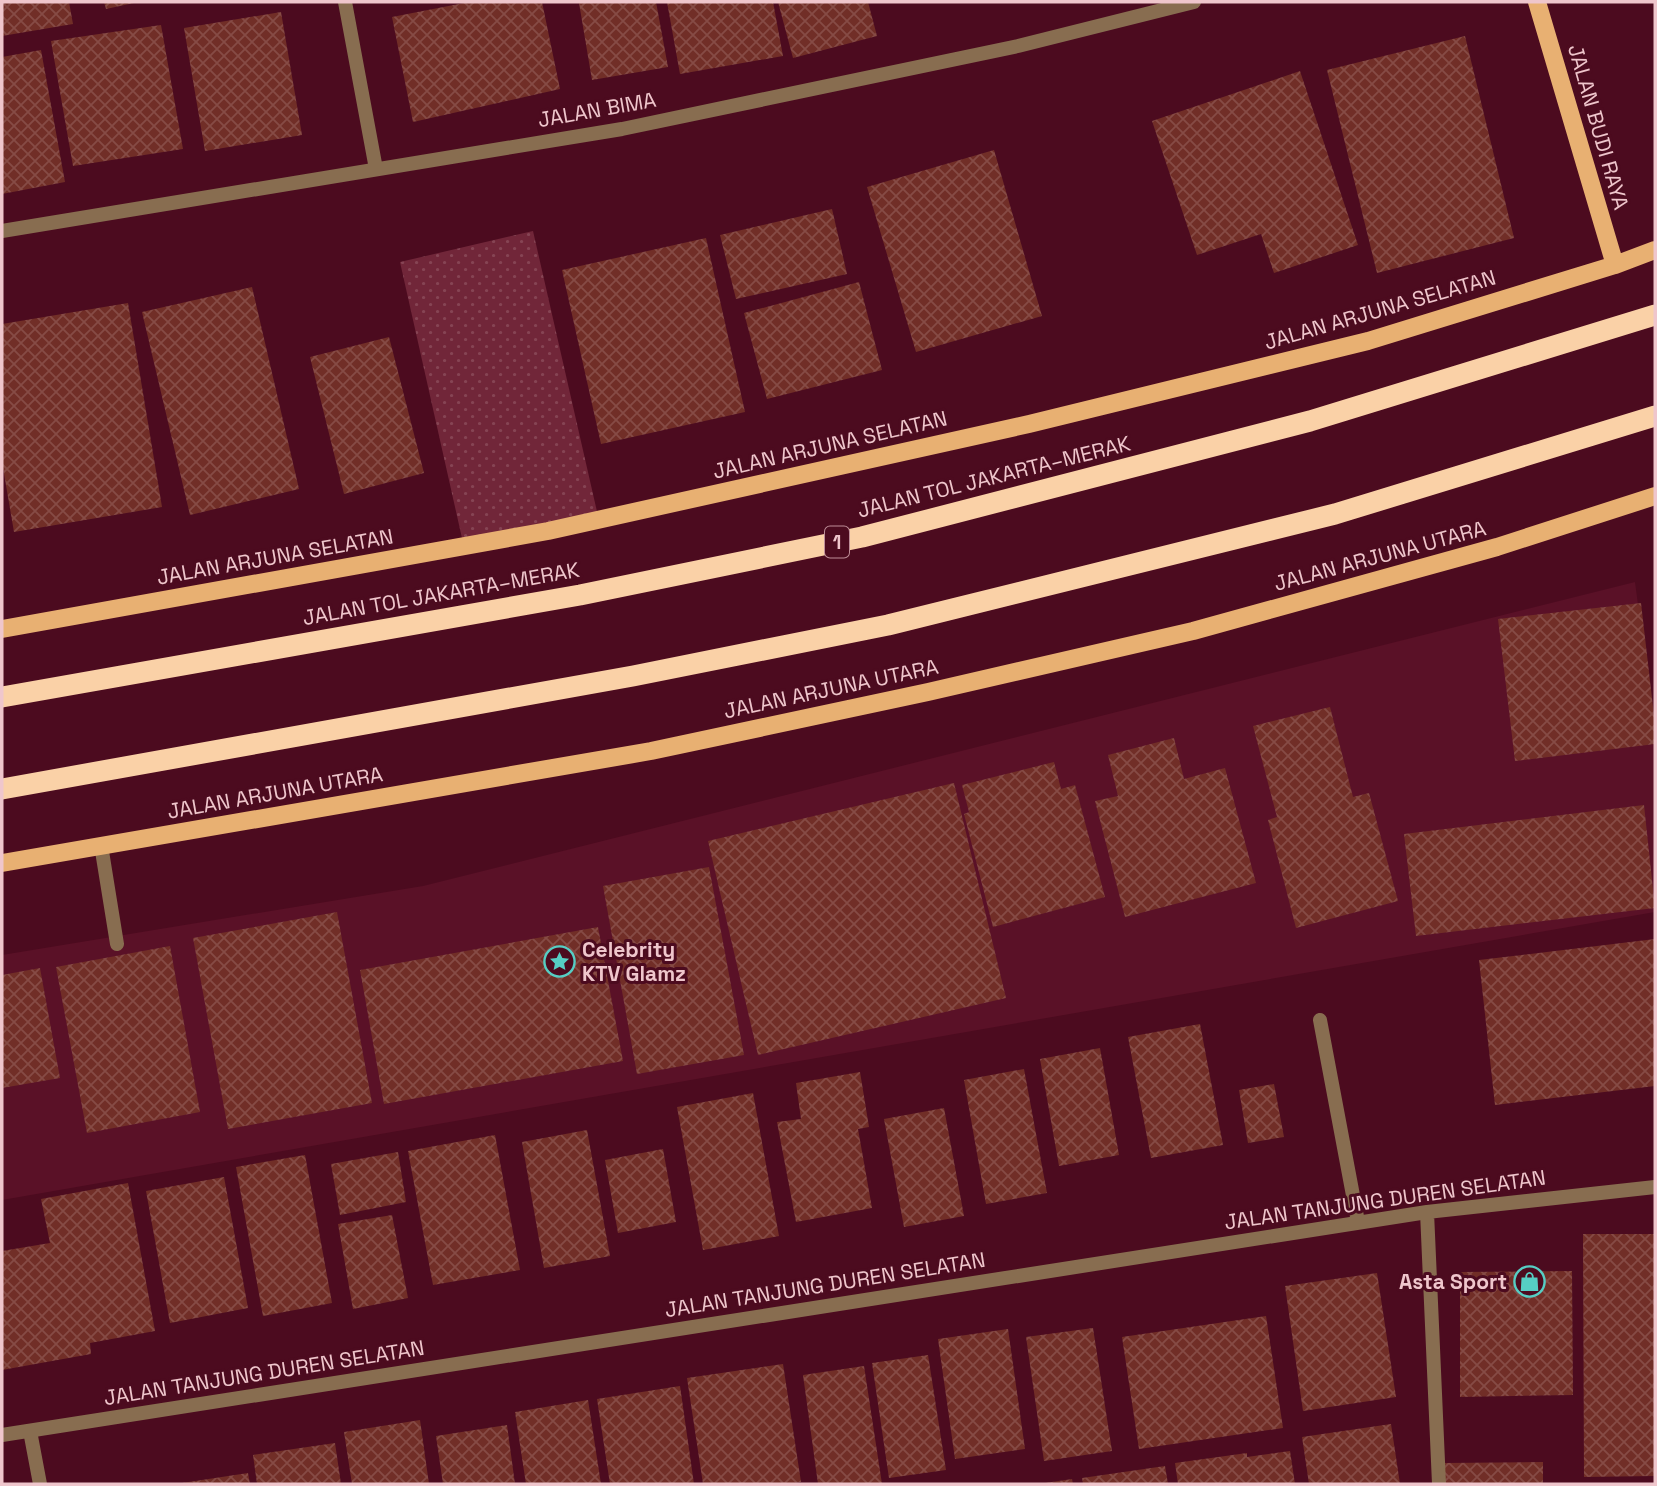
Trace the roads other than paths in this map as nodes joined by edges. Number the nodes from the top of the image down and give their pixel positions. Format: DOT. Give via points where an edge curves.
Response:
graph roads {
  1 [pos="345,2"];
  2 [pos="1194,2"];
  3 [pos="1537,2"];
  4 [pos="376,169"];
  5 [pos="2,231"];
  6 [pos="1655,250"];
  7 [pos="1615,265"];
  8 [pos="1655,315"];
  9 [pos="1655,416"];
  10 [pos="1655,496"];
  11 [pos="2,629"];
  12 [pos="2,697"];
  13 [pos="2,789"];
  14 [pos="101,845"];
  15 [pos="2,863"];
  16 [pos="117,944"];
  17 [pos="1320,1020"];
  18 [pos="1655,1187"];
  19 [pos="1427,1212"];
  20 [pos="1358,1222"];
  21 [pos="30,1431"];
  22 [pos="2,1436"];
  23 [pos="40,1484"];
  24 [pos="1439,1484"];
  1 -- 4 [label="street"];
  2 -- 4 [label="street, JALAN BIMA" via="1018,46 622,129"];
  3 -- 7 [label="main road, JALAN BUDI RAYA"];
  4 -- 5 [label="street, JALAN BIMA"];
  6 -- 7 [label="main road, JALAN ARJUNA SELATAN"];
  7 -- 11 [label="main road, JALAN ARJUNA SELATAN" via="1368,341 1029,424 548,531"];
  8 -- 12 [label="highway, JALAN TOL JAKARTA–MERAK / 1" via="1310,421 862,537 580,595"];
  9 -- 13 [label="highway" via="1335,514 888,625 633,676"];
  10 -- 14 [label="main road, JALAN ARJUNA UTARA" via="1497,547 1193,631 928,692 651,751"];
  14 -- 15 [label="main road, JALAN ARJUNA UTARA"];
  14 -- 16 [label="street"];
  17 -- 20 [label="street"];
  18 -- 19 [label="street, JALAN TANJUNG DUREN SELATAN"];
  19 -- 20 [label="street, JALAN TANJUNG DUREN SELATAN"];
  19 -- 24 [label="street"];
  20 -- 21 [label="street, JALAN TANJUNG DUREN SELATAN"];
  21 -- 22 [label="street, JALAN TANJUNG DUREN SELATAN"];
  21 -- 23 [label="street"];
}
